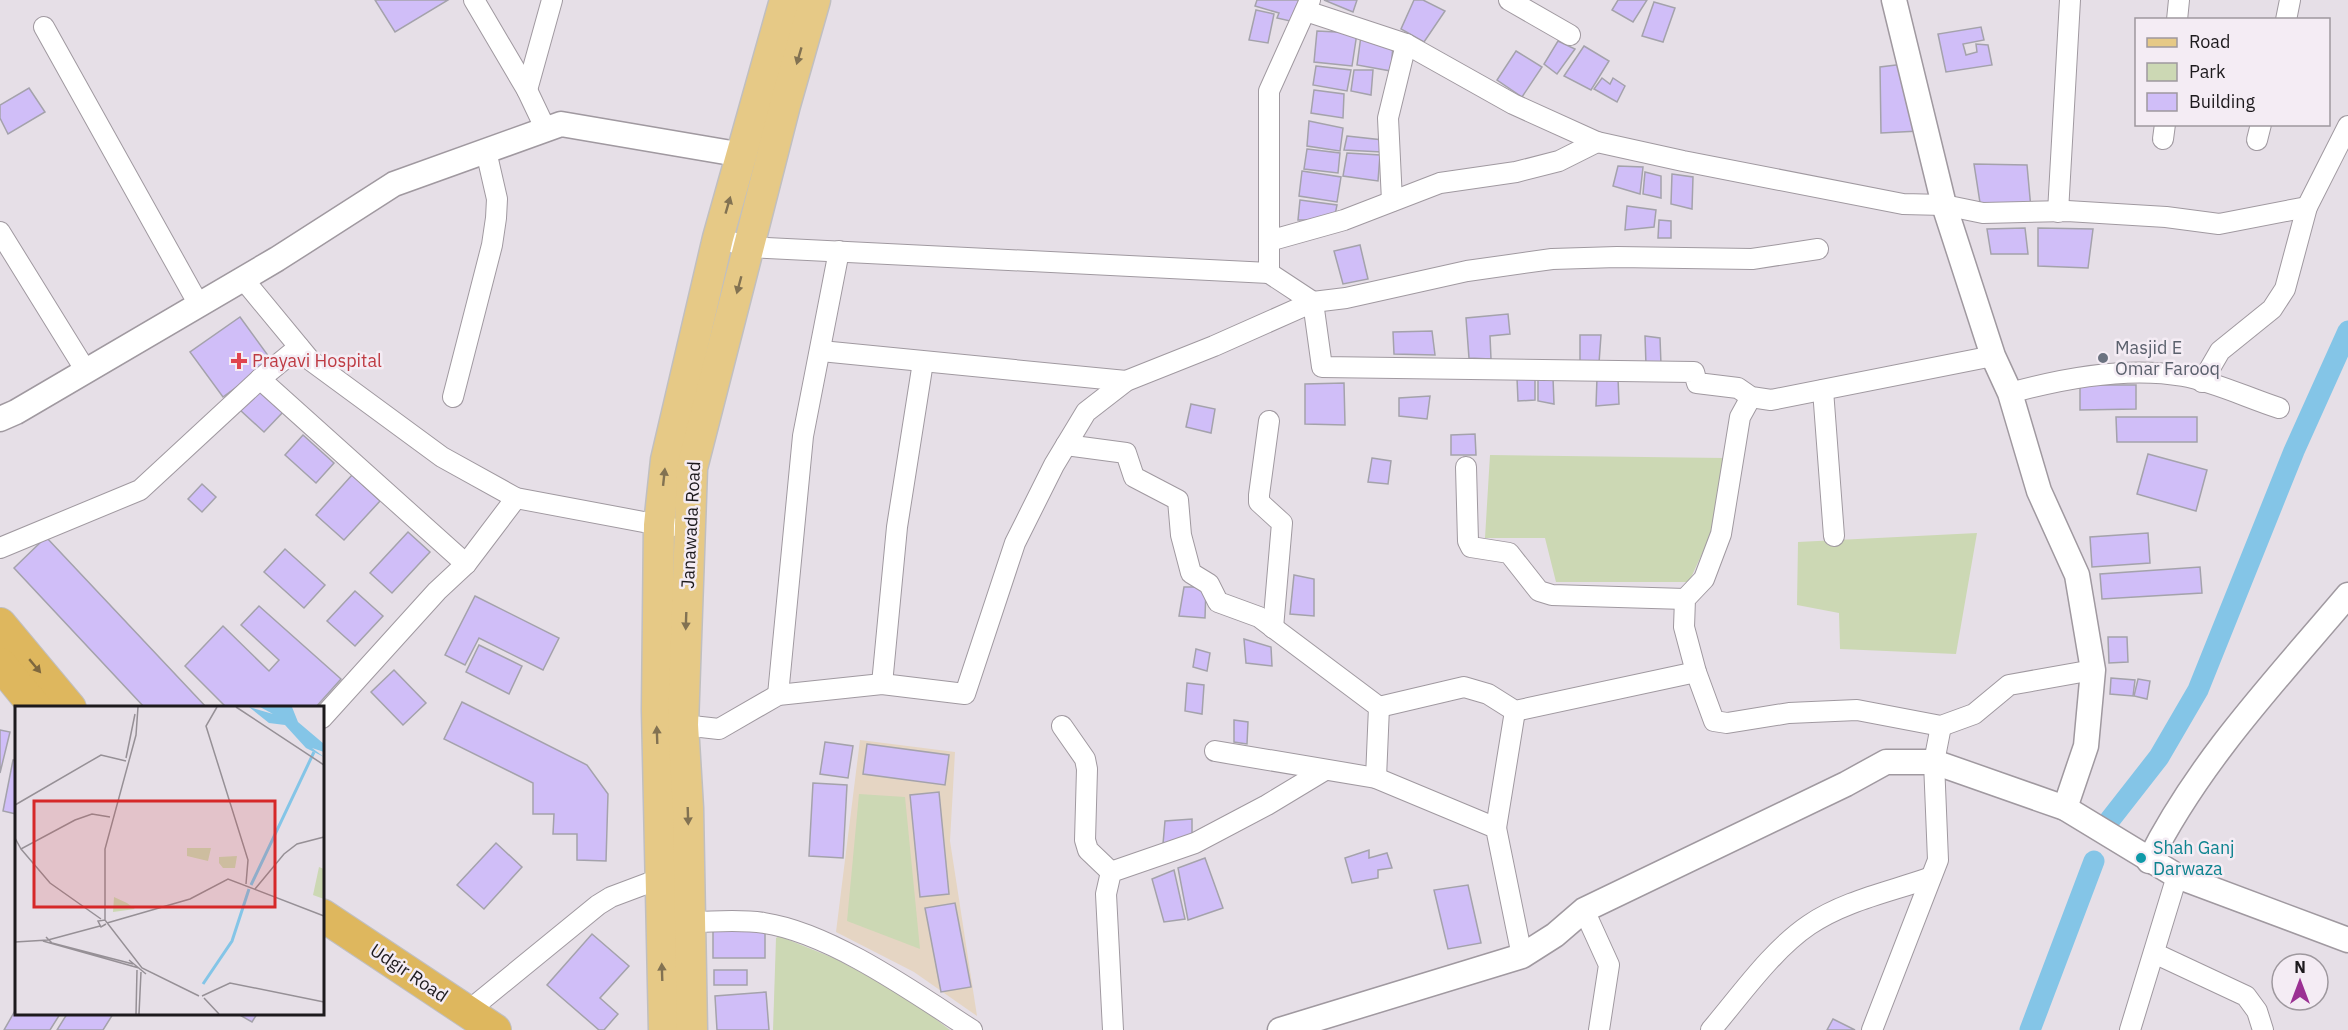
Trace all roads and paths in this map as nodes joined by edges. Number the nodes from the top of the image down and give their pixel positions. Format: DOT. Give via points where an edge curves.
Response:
graph roads {
  1 [pos="474,0"];
  2 [pos="552,0"];
  3 [pos="785,0"];
  4 [pos="815,0"];
  5 [pos="1509,0"];
  6 [pos="1894,0"];
  7 [pos="2070,0"];
  8 [pos="2179,0"];
  9 [pos="2290,0"];
  10 [pos="1308,5"];
  11 [pos="2177,18"];
  12 [pos="2286,18"];
  13 [pos="44,27"];
  14 [pos="1570,35"];
  15 [pos="1406,44"];
  16 [pos="527,90"];
  17 [pos="2348,126"];
  18 [pos="546,130"];
  19 [pos="1597,142"];
  20 [pos="486,151"];
  21 [pos="743,155"];
  22 [pos="1392,201"];
  23 [pos="1944,205"];
  24 [pos="2307,207"];
  25 [pos="2058,212"];
  26 [pos="0,232"];
  27 [pos="718,238"];
  28 [pos="1269,241"];
  29 [pos="749,247"];
  30 [pos="1818,249"];
  31 [pos="840,251"];
  32 [pos="1269,273"];
  33 [pos="243,279"];
  34 [pos="1313,302"];
  35 [pos="199,304"];
  36 [pos="299,347"];
  37 [pos="821,351"];
  38 [pos="1993,356"];
  39 [pos="923,363"];
  40 [pos="86,371"];
  41 [pos="260,380"];
  42 [pos="1126,381"];
  43 [pos="2202,382"];
  44 [pos="1823,390"];
  45 [pos="2010,393"];
  46 [pos="453,397"];
  47 [pos="1751,398"];
  48 [pos="2279,408"];
  49 [pos="0,419"];
  50 [pos="1269,421"];
  51 [pos="1066,445"];
  52 [pos="1466,467"];
  53 [pos="516,498"];
  54 [pos="659,525"];
  55 [pos="689,530"];
  56 [pos="1834,536"];
  57 [pos="0,548"];
  58 [pos="466,564"];
  59 [pos="2348,595"];
  60 [pos="1686,599"];
  61 [pos="0,624"];
  62 [pos="1274,628"];
  63 [pos="0,664"];
  64 [pos="2093,670"];
  65 [pos="1696,672"];
  66 [pos="882,684"];
  67 [pos="778,695"];
  68 [pos="34,706"];
  69 [pos="67,706"];
  70 [pos="1379,707"];
  71 [pos="1515,711"];
  72 [pos="324,716"];
  73 [pos="683,725"];
  74 [pos="1062,726"];
  75 [pos="1941,726"];
  76 [pos="1215,751"];
  77 [pos="1934,762"];
  78 [pos="1325,770"];
  79 [pos="1376,778"];
  80 [pos="2065,808"];
  81 [pos="1496,828"];
  82 [pos="2149,861"];
  83 [pos="1111,872"];
  84 [pos="2177,876"];
  85 [pos="1929,878"];
  86 [pos="659,879"];
  87 [pos="1584,910"];
  88 [pos="324,917"];
  89 [pos="690,922"];
  90 [pos="2348,940"];
  91 [pos="324,942"];
  92 [pos="2154,953"];
  93 [pos="1522,956"];
  94 [pos="463,1021"];
  95 [pos="495,1030"];
  96 [pos="664,1030"];
  97 [pos="692,1030"];
  98 [pos="972,1030"];
  99 [pos="1113,1030"];
  100 [pos="1280,1030"];
  101 [pos="1599,1030"];
  102 [pos="1711,1030"];
  103 [pos="1872,1030"];
  104 [pos="2130,1030"];
  105 [pos="2263,1030"];
  1 -- 16 [label="street"];
  2 -- 16 [label="street"];
  3 -- 21 [label="main road, Janawada Road"];
  4 -- 29 [label="main road, Janawada Road, one-way"];
  5 -- 14 [label="street"];
  6 -- 23 [label="street"];
  7 -- 25 [label="street"];
  8 -- 11 [label="street"];
  9 -- 12 [label="street"];
  10 -- 15 [label="street"];
  10 -- 28 [label="street" via="1269,91"];
  13 -- 35 [label="street"];
  15 -- 19 [label="street" via="1513,104"];
  15 -- 22 [label="street" via="1388,118"];
  16 -- 18 [label="street"];
  17 -- 24 [label="street"];
  18 -- 20 [label="street"];
  18 -- 21 [label="street" via="561,124"];
  19 -- 22 [label="street" via="1559,161 1440,183"];
  19 -- 23 [label="street" via="1903,204"];
  20 -- 33 [label="street" via="394,184"];
  20 -- 46 [label="street" via="497,199 496,218"];
  27 -- 21 [label="main road, Janawada Road, one-way"];
  22 -- 28 [label="street" via="1344,220"];
  23 -- 25 [label="street" via="1983,213"];
  23 -- 38 [label="street"];
  24 -- 25 [label="street" via="2219,224 2166,217"];
  24 -- 43 [label="street" via="2279,300 2220,351"];
  26 -- 40 [label="street"];
  27 -- 29 [label="street"];
  54 -- 27 [label="main road, Janawada Road, one-way" via="666,460"];
  28 -- 32 [label="street"];
  29 -- 31 [label="street"];
  29 -- 55 [label="main road, Janawada Road, one-way" via="697,442"];
  30 -- 34 [label="street" via="1752,259 1552,259 1467,271"];
  31 -- 32 [label="street"];
  31 -- 37 [label="street"];
  32 -- 34 [label="street"];
  33 -- 35 [label="street"];
  33 -- 36 [label="street"];
  34 -- 42 [label="street"];
  34 -- 47 [label="street" via="1322,367 1694,372 1697,383 1738,388"];
  35 -- 40 [label="street"];
  36 -- 41 [label="street"];
  36 -- 53 [label="street" via="310,360 442,457"];
  37 -- 39 [label="street"];
  37 -- 67 [label="street" via="804,436"];
  38 -- 44 [label="street"];
  38 -- 45 [label="street"];
  39 -- 42 [label="street"];
  39 -- 66 [label="street" via="897,527"];
  40 -- 49 [label="street"];
  41 -- 57 [label="street" via="140,490"];
  41 -- 58 [label="street"];
  42 -- 51 [label="street" via="1086,412"];
  43 -- 45 [label="street" via="2184,376 2136,373 2057,380"];
  43 -- 48 [label="street"];
  44 -- 47 [label="street" via="1771,400"];
  44 -- 56 [label="street"];
  45 -- 64 [label="street" via="2039,491 2077,574"];
  47 -- 60 [label="street" via="1740,417 1720,534 1704,579"];
  50 -- 62 [label="street" via="1259,502 1282,523"];
  51 -- 62 [label="street" via="1126,453 1134,477 1178,500 1181,535 1191,573 1209,584 1218,602 1259,617"];
  51 -- 66 [label="street" via="1015,543 965,694"];
  52 -- 60 [label="street" via="1471,547 1509,553 1539,591 1552,595"];
  53 -- 54 [label="street"];
  53 -- 58 [label="street"];
  54 -- 55 [label="street"];
  86 -- 54 [label="main road, Janawada Road, one-way"];
  55 -- 73 [label="main road, Janawada Road, one-way"];
  58 -- 72 [label="street"];
  59 -- 82 [label="street" via="2211,757"];
  60 -- 65 [label="street" via="1684,627"];
  61 -- 69 [label="highway, one-way"];
  62 -- 70 [label="street"];
  63 -- 68 [label="highway"];
  64 -- 75 [label="street" via="2019,681 1974,714"];
  64 -- 80 [label="street" via="2086,746"];
  65 -- 71 [label="street"];
  65 -- 75 [label="street" via="1714,721 1857,710"];
  66 -- 67 [label="street"];
  67 -- 73 [label="street" via="719,729"];
  70 -- 71 [label="street" via="1464,687 1488,694"];
  70 -- 79 [label="street"];
  71 -- 81 [label="street"];
  73 -- 89 [label="main road, Janawada Road, one-way"];
  74 -- 83 [label="street" via="1087,769 1084,840 1088,850"];
  75 -- 77 [label="street"];
  76 -- 78 [label="street"];
  77 -- 80 [label="street"];
  77 -- 85 [label="street" via="1938,860"];
  77 -- 87 [label="street" via="1886,762"];
  78 -- 79 [label="street"];
  78 -- 83 [label="street" via="1195,843"];
  79 -- 81 [label="street"];
  80 -- 82 [label="street"];
  81 -- 93 [label="street"];
  82 -- 84 [label="street"];
  83 -- 99 [label="street" via="1106,894"];
  84 -- 90 [label="street"];
  84 -- 92 [label="street"];
  85 -- 102 [label="street" via="1836,909 1808,925 1787,943"];
  85 -- 103 [label="street"];
  86 -- 94 [label="street" via="598,905"];
  96 -- 86 [label="main road, Janawada Road, one-way"];
  87 -- 93 [label="street" via="1556,935"];
  87 -- 101 [label="street" via="1609,965"];
  88 -- 94 [label="highway, Udgir Road"];
  89 -- 97 [label="main road, Janawada Road"];
  89 -- 98 [label="street" via="761,922 804,935 890,977"];
  91 -- 94 [label="highway, Udgir Road"];
  92 -- 104 [label="street"];
  92 -- 105 [label="street" via="2246,996 2257,1011"];
  93 -- 100 [label="street"];
  94 -- 95 [label="highway, Udgir Road"];
}
